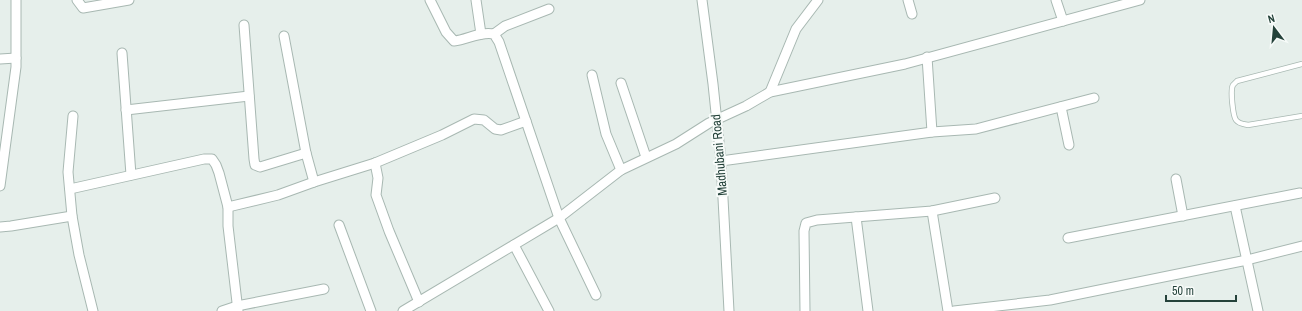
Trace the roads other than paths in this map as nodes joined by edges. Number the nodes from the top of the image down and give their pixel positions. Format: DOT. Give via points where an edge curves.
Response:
graph roads {
  1 [pos="16,0"];
  2 [pos="77,0"];
  3 [pos="129,0"];
  4 [pos="430,0"];
  5 [pos="476,0"];
  6 [pos="702,0"];
  7 [pos="818,0"];
  8 [pos="908,0"];
  9 [pos="1056,0"];
  10 [pos="1140,0"];
  11 [pos="549,9"];
  12 [pos="912,14"];
  13 [pos="1063,21"];
  14 [pos="244,25"];
  15 [pos="481,34"];
  16 [pos="494,34"];
  17 [pos="284,36"];
  18 [pos="122,53"];
  19 [pos="16,58"];
  20 [pos="927,58"];
  21 [pos="0,59"];
  22 [pos="1302,64"];
  23 [pos="592,75"];
  24 [pos="621,83"];
  25 [pos="770,92"];
  26 [pos="249,96"];
  27 [pos="1094,98"];
  28 [pos="1061,107"];
  29 [pos="126,110"];
  30 [pos="73,116"];
  31 [pos="1302,116"];
  32 [pos="717,120"];
  33 [pos="526,121"];
  34 [pos="932,132"];
  35 [pos="1069,145"];
  36 [pos="306,153"];
  37 [pos="646,157"];
  38 [pos="721,161"];
  39 [pos="375,163"];
  40 [pos="621,170"];
  41 [pos="1,173"];
  42 [pos="131,175"];
  43 [pos="1176,179"];
  44 [pos="314,182"];
  45 [pos="0,186"];
  46 [pos="70,189"];
  47 [pos="1300,193"];
  48 [pos="995,198"];
  49 [pos="1235,206"];
  50 [pos="228,207"];
  51 [pos="932,211"];
  52 [pos="72,216"];
  53 [pos="1183,216"];
  54 [pos="856,217"];
  55 [pos="559,218"];
  56 [pos="339,225"];
  57 [pos="0,227"];
  58 [pos="1068,238"];
  59 [pos="514,245"];
  60 [pos="1302,246"];
  61 [pos="1247,260"];
  62 [pos="324,289"];
  63 [pos="596,295"];
  64 [pos="419,302"];
  65 [pos="1029,307"];
  66 [pos="238,309"];
  67 [pos="93,311"];
  68 [pos="222,311"];
  69 [pos="371,311"];
  70 [pos="403,311"];
  71 [pos="549,311"];
  72 [pos="729,311"];
  73 [pos="805,311"];
  74 [pos="868,311"];
  75 [pos="948,311"];
  76 [pos="954,311"];
  77 [pos="1258,311"];
  1 -- 19 [label="street"];
  2 -- 3 [label="street" via="83,8"];
  4 -- 15 [label="street" via="446,32 454,41"];
  5 -- 15 [label="street"];
  6 -- 32 [label="street, Madhubani Road"];
  7 -- 25 [label="street" via="796,29"];
  8 -- 12 [label="street"];
  9 -- 13 [label="street"];
  10 -- 13 [label="street"];
  11 -- 16 [label="street" via="505,26"];
  13 -- 20 [label="street"];
  14 -- 26 [label="street"];
  15 -- 16 [label="street"];
  16 -- 33 [label="street"];
  17 -- 36 [label="street"];
  18 -- 29 [label="street"];
  19 -- 21 [label="street"];
  19 -- 41 [label="street"];
  20 -- 25 [label="street"];
  20 -- 34 [label="street"];
  22 -- 31 [label="lane" via="1237,81 1232,89 1233,113 1241,124"];
  23 -- 40 [label="street" via="606,134"];
  24 -- 37 [label="street"];
  25 -- 32 [label="street"];
  26 -- 29 [label="street"];
  26 -- 36 [label="street" via="255,165 260,167"];
  27 -- 28 [label="street"];
  28 -- 34 [label="street" via="976,129"];
  28 -- 35 [label="street"];
  29 -- 42 [label="street"];
  30 -- 46 [label="street" via="68,172"];
  32 -- 37 [label="street" via="676,144"];
  32 -- 38 [label="street, Madhubani Road"];
  33 -- 39 [label="street" via="501,130 495,129 484,120 474,119"];
  33 -- 55 [label="street"];
  34 -- 38 [label="street"];
  36 -- 44 [label="street"];
  37 -- 40 [label="street"];
  38 -- 72 [label="street, Madhubani Road"];
  39 -- 44 [label="street"];
  39 -- 64 [label="street" via="378,178 376,195 388,231"];
  40 -- 55 [label="street"];
  41 -- 45 [label="street"];
  42 -- 46 [label="street"];
  42 -- 50 [label="street" via="204,159 212,160 219,173"];
  43 -- 53 [label="street"];
  44 -- 50 [label="street" via="278,195"];
  46 -- 52 [label="street"];
  47 -- 49 [label="street"];
  48 -- 51 [label="street"];
  49 -- 53 [label="street"];
  49 -- 61 [label="street"];
  50 -- 66 [label="street"];
  51 -- 54 [label="street"];
  51 -- 75 [label="street"];
  52 -- 57 [label="street"];
  52 -- 67 [label="street"];
  53 -- 58 [label="street"];
  54 -- 73 [label="street" via="810,221 804,226"];
  54 -- 74 [label="street"];
  55 -- 59 [label="street"];
  55 -- 63 [label="street"];
  56 -- 69 [label="street"];
  59 -- 64 [label="street"];
  59 -- 71 [label="street"];
  60 -- 61 [label="street"];
  61 -- 65 [label="street" via="1050,300"];
  61 -- 77 [label="street"];
  62 -- 66 [label="street"];
  64 -- 70 [label="street"];
  65 -- 76 [label="street"];
  66 -- 68 [label="street"];
}
